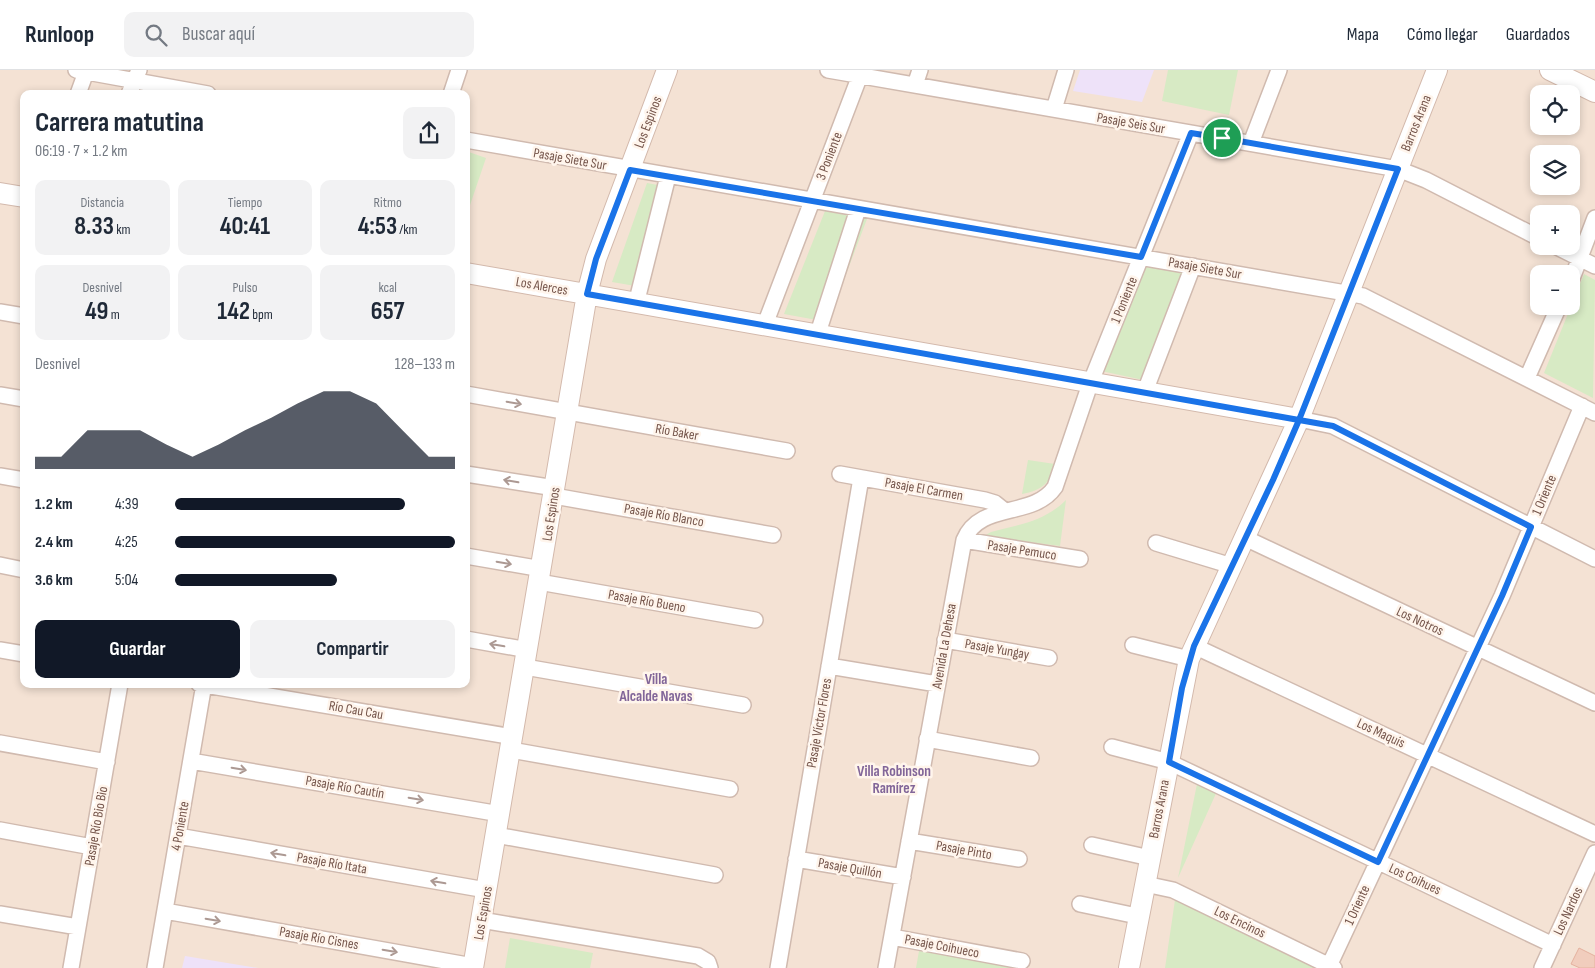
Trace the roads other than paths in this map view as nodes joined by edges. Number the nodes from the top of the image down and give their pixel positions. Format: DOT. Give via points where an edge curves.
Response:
graph roads {
  1 [pos="459,70"];
  2 [pos="667,70"];
  3 [pos="828,70"];
  4 [pos="920,70"];
  5 [pos="1066,70"];
  6 [pos="1279,70"];
  7 [pos="1437,70"];
  8 [pos="1550,70"];
  9 [pos="81,71"];
  10 [pos="861,73"];
  11 [pos="134,81"];
  12 [pos="915,85"];
  13 [pos="79,90"];
  14 [pos="185,90"];
  15 [pos="452,90"];
  16 [pos="1595,92"];
  17 [pos="1054,109"];
  18 [pos="1191,133"];
  19 [pos="470,141"];
  20 [pos="1251,143"];
  21 [pos="1398,169"];
  22 [pos="630,170"];
  23 [pos="668,176"];
  24 [pos="0,194"];
  25 [pos="20,196"];
  26 [pos="812,201"];
  27 [pos="858,209"];
  28 [pos="1595,218"];
  29 [pos="1530,233"];
  30 [pos="1574,255"];
  31 [pos="1141,257"];
  32 [pos="1588,262"];
  33 [pos="1193,266"];
  34 [pos="470,274"];
  35 [pos="1349,292"];
  36 [pos="587,294"];
  37 [pos="636,304"];
  38 [pos="0,312"];
  39 [pos="20,315"];
  40 [pos="1556,315"];
  41 [pos="764,327"];
  42 [pos="817,336"];
  43 [pos="1527,378"];
  44 [pos="1090,384"];
  45 [pos="1144,394"];
  46 [pos="0,395"];
  47 [pos="470,395"];
  48 [pos="20,398"];
  49 [pos="1588,409"];
  50 [pos="568,412"];
  51 [pos="1299,420"];
  52 [pos="787,451"];
  53 [pos="840,474"];
  54 [pos="470,475"];
  55 [pos="0,476"];
  56 [pos="860,478"];
  57 [pos="20,479"];
  58 [pos="554,492"];
  59 [pos="1005,512"];
  60 [pos="1531,527"];
  61 [pos="773,535"];
  62 [pos="1245,538"];
  63 [pos="964,540"];
  64 [pos="1156,543"];
  65 [pos="470,557"];
  66 [pos="1080,559"];
  67 [pos="1595,559"];
  68 [pos="0,566"];
  69 [pos="1232,566"];
  70 [pos="20,569"];
  71 [pos="540,576"];
  72 [pos="755,620"];
  73 [pos="470,640"];
  74 [pos="945,640"];
  75 [pos="1133,645"];
  76 [pos="1478,648"];
  77 [pos="0,650"];
  78 [pos="1192,652"];
  79 [pos="20,653"];
  80 [pos="526,658"];
  81 [pos="1049,658"];
  82 [pos="829,666"];
  83 [pos="937,684"];
  84 [pos="119,688"];
  85 [pos="201,688"];
  86 [pos="223,688"];
  87 [pos="1595,703"];
  88 [pos="743,705"];
  89 [pos="927,739"];
  90 [pos="0,743"];
  91 [pos="512,744"];
  92 [pos="1112,747"];
  93 [pos="1427,755"];
  94 [pos="1031,758"];
  95 [pos="191,760"];
  96 [pos="107,762"];
  97 [pos="1169,762"];
  98 [pos="730,789"];
  99 [pos="500,814"];
  100 [pos="0,830"];
  101 [pos="1595,834"];
  102 [pos="496,835"];
  103 [pos="178,836"];
  104 [pos="909,841"];
  105 [pos="1092,845"];
  106 [pos="92,846"];
  107 [pos="1595,853"];
  108 [pos="1150,858"];
  109 [pos="796,859"];
  110 [pos="1019,859"];
  111 [pos="1378,862"];
  112 [pos="715,875"];
  113 [pos="903,877"];
  114 [pos="1144,884"];
  115 [pos="486,890"];
  116 [pos="1080,904"];
  117 [pos="165,911"];
  118 [pos="0,914"];
  119 [pos="1137,916"];
  120 [pos="481,920"];
  121 [pos="78,928"];
  122 [pos="892,937"];
  123 [pos="1553,945"];
  124 [pos="1022,961"];
  125 [pos="473,967"];
  126 [pos="1331,967"];
  127 [pos="71,968"];
  128 [pos="155,968"];
  129 [pos="710,968"];
  130 [pos="778,968"];
  131 [pos="886,968"];
  132 [pos="1129,968"];
  133 [pos="1542,968"];
  1 -- 15 [label="street"];
  2 -- 22 [label="street, Los Espinos"];
  3 -- 10 [label="street, Pasaje Seis Sur"];
  4 -- 12 [label="street"];
  5 -- 17 [label="street"];
  6 -- 20 [label="street"];
  7 -- 21 [label="street, Barros Arana"];
  8 -- 16 [label="street"];
  9 -- 11 [label="street"];
  9 -- 13 [label="street"];
  10 -- 12 [label="street, Pasaje Seis Sur"];
  10 -- 26 [label="street, 3 Poniente"];
  11 -- 14 [label="street"];
  12 -- 17 [label="street, Pasaje Seis Sur"];
  17 -- 18 [label="street, Pasaje Seis Sur"];
  18 -- 20 [label="street, Pasaje Seis Sur"];
  18 -- 31 [label="street, 1 Poniente"];
  19 -- 22 [label="street, Pasaje Siete Sur"];
  20 -- 21 [label="street, Pasaje Seis Sur"];
  21 -- 29 [label="street, Pasaje Seis Sur"];
  21 -- 35 [label="street, Barros Arana"];
  22 -- 23 [label="street, Pasaje Siete Sur"];
  22 -- 36 [label="street, Los Espinos" via="596,259"];
  23 -- 26 [label="street, Pasaje Siete Sur"];
  23 -- 37 [label="street"];
  24 -- 25 [label="street"];
  26 -- 27 [label="street, Pasaje Siete Sur"];
  26 -- 41 [label="street, 3 Poniente"];
  27 -- 31 [label="street, Pasaje Siete Sur"];
  27 -- 42 [label="street"];
  28 -- 32 [label="street"];
  30 -- 32 [label="street"];
  31 -- 33 [label="street, Pasaje Siete Sur"];
  31 -- 44 [label="street, 1 Poniente"];
  33 -- 35 [label="street, Pasaje Siete Sur"];
  33 -- 45 [label="street"];
  34 -- 36 [label="street, Los Alerces"];
  35 -- 43 [label="street, Pasaje Siete Sur" via="1374,300"];
  35 -- 51 [label="street, Barros Arana"];
  36 -- 37 [label="street, Los Alerces"];
  36 -- 50 [label="street, Los Espinos"];
  37 -- 41 [label="street, Los Alerces"];
  38 -- 39 [label="street"];
  40 -- 43 [label="street"];
  41 -- 42 [label="street, Los Alerces"];
  42 -- 44 [label="street, Los Alerces"];
  43 -- 49 [label="street, Pasaje Siete Sur"];
  44 -- 45 [label="street, Los Alerces"];
  44 -- 59 [label="street, Avenida La Dehesa" via="1054,487 1042,500"];
  45 -- 51 [label="street, Los Alerces"];
  46 -- 48 [label="street"];
  47 -- 50 [label="street, Río Baker, one-way"];
  49 -- 60 [label="street, 1 Oriente"];
  50 -- 52 [label="street, Río Baker"];
  50 -- 58 [label="street, Los Espinos"];
  51 -- 60 [label="street, Los Alerces" via="1333,426"];
  51 -- 62 [label="street, Barros Arana"];
  53 -- 56 [label="street, Pasaje El Carmen"];
  58 -- 54 [label="street, Pasaje Río Blanco, one-way"];
  55 -- 57 [label="street"];
  56 -- 59 [label="street, Pasaje El Carmen" via="985,500 995,503"];
  56 -- 82 [label="street, Pasaje Víctor Flores"];
  58 -- 61 [label="street, Pasaje Río Blanco"];
  58 -- 71 [label="street, Los Espinos"];
  59 -- 63 [label="street, Avenida La Dehesa" via="978,521"];
  60 -- 67 [label="street, Los Alerces"];
  60 -- 76 [label="street, 1 Oriente"];
  62 -- 69 [label="street, Barros Arana"];
  62 -- 76 [label="street, Los Notros"];
  63 -- 66 [label="street, Pasaje Pemuco"];
  63 -- 74 [label="street, Avenida La Dehesa"];
  64 -- 69 [label="street"];
  65 -- 71 [label="street, Pasaje Río Bueno, one-way"];
  68 -- 70 [label="street"];
  69 -- 78 [label="street, Barros Arana"];
  71 -- 72 [label="street, Pasaje Río Bueno"];
  71 -- 80 [label="street, Los Espinos"];
  80 -- 73 [label="street, one-way"];
  74 -- 81 [label="street, Pasaje Yungay"];
  74 -- 83 [label="street, Avenida La Dehesa"];
  75 -- 78 [label="street, Los Maquis"];
  76 -- 87 [label="street, Los Notros"];
  76 -- 93 [label="street, 1 Oriente"];
  77 -- 79 [label="street"];
  78 -- 93 [label="street, Los Maquis"];
  78 -- 97 [label="street, Barros Arana"];
  80 -- 88 [label="street"];
  80 -- 91 [label="street, Los Espinos"];
  82 -- 83 [label="street"];
  82 -- 109 [label="street, Pasaje Víctor Flores"];
  83 -- 89 [label="street, Avenida La Dehesa"];
  84 -- 96 [label="street, Pasaje Río Bio Bio"];
  85 -- 95 [label="street, 4 Poniente"];
  86 -- 91 [label="street, Río Cau Cau"];
  89 -- 94 [label="street"];
  89 -- 104 [label="street, Avenida La Dehesa"];
  90 -- 96 [label="street"];
  91 -- 98 [label="street, Río Cau Cau"];
  91 -- 99 [label="street, Los Espinos"];
  92 -- 97 [label="street, Los Coihues"];
  93 -- 101 [label="street, Los Maquis"];
  93 -- 111 [label="street, 1 Oriente"];
  95 -- 99 [label="street, Pasaje Río Cautín, one-way"];
  95 -- 103 [label="street, 4 Poniente"];
  96 -- 106 [label="street, Pasaje Río Bio Bio"];
  97 -- 108 [label="street, Barros Arana"];
  97 -- 111 [label="street, Los Coihues"];
  99 -- 102 [label="street, Los Espinos"];
  100 -- 106 [label="street"];
  102 -- 112 [label="street"];
  102 -- 115 [label="street, Los Espinos"];
  115 -- 103 [label="street, Pasaje Río Itata, one-way"];
  103 -- 117 [label="street, 4 Poniente"];
  104 -- 110 [label="street, Pasaje Pinto"];
  104 -- 113 [label="street, Avenida La Dehesa"];
  105 -- 108 [label="street"];
  106 -- 121 [label="street, Pasaje Río Bio Bio"];
  107 -- 123 [label="street, Los Nardos"];
  108 -- 114 [label="street, Barros Arana"];
  109 -- 113 [label="street, Pasaje Quillón"];
  109 -- 130 [label="street, Pasaje Víctor Flores"];
  111 -- 123 [label="street, Los Coihues"];
  111 -- 126 [label="street, 1 Oriente"];
  113 -- 122 [label="street, Avenida La Dehesa"];
  114 -- 119 [label="street, Barros Arana"];
  114 -- 126 [label="street, Los Encinos" via="1173,890"];
  115 -- 120 [label="street, Los Espinos"];
  116 -- 119 [label="street"];
  117 -- 125 [label="street, Pasaje Río Cisnes, one-way"];
  117 -- 128 [label="street, 4 Poniente"];
  118 -- 121 [label="street"];
  119 -- 132 [label="street, Barros Arana"];
  120 -- 125 [label="street, Los Espinos"];
  120 -- 129 [label="street" via="698,956 708,962"];
  121 -- 127 [label="street, Pasaje Río Bio Bio"];
  122 -- 124 [label="street, Pasaje Coihueco"];
  122 -- 131 [label="street, Avenida La Dehesa"];
  123 -- 133 [label="street, Los Nardos"];
}
